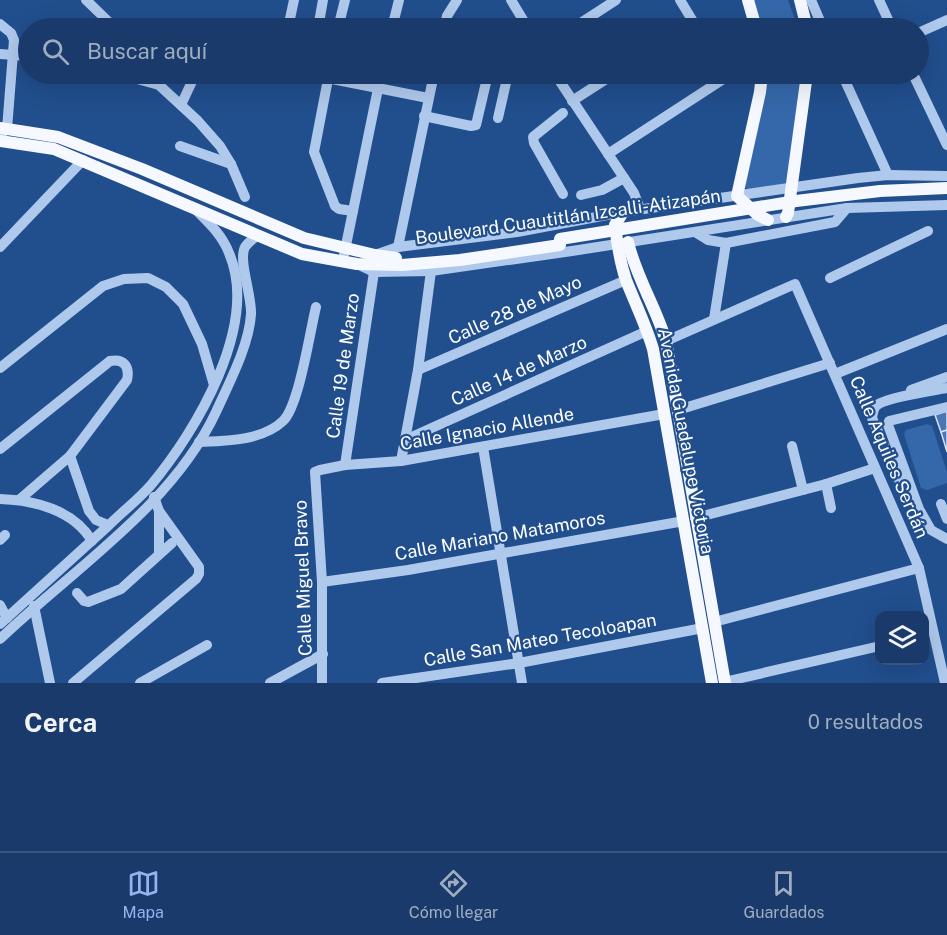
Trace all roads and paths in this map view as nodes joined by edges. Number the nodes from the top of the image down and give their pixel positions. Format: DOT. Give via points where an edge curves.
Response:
graph roads {
  1 [pos="86,0"];
  2 [pos="294,0"];
  3 [pos="323,0"];
  4 [pos="345,0"];
  5 [pos="399,0"];
  6 [pos="457,0"];
  7 [pos="511,0"];
  8 [pos="616,0"];
  9 [pos="680,0"];
  10 [pos="748,0"];
  11 [pos="800,0"];
  12 [pos="811,0"];
  13 [pos="879,0"];
  14 [pos="105,18"];
  15 [pos="290,18"];
  16 [pos="320,18"];
  17 [pos="340,18"];
  18 [pos="394,18"];
  19 [pos="446,18"];
  20 [pos="522,18"];
  21 [pos="588,18"];
  22 [pos="691,18"];
  23 [pos="753,18"];
  24 [pos="804,18"];
  25 [pos="819,18"];
  26 [pos="887,18"];
  27 [pos="947,20"];
  28 [pos="0,24"];
  29 [pos="929,28"];
  30 [pos="13,53"];
  31 [pos="0,54"];
  32 [pos="18,54"];
  33 [pos="155,84"];
  34 [pos="191,84"];
  35 [pos="327,84"];
  36 [pos="362,84"];
  37 [pos="378,84"];
  38 [pos="432,84"];
  39 [pos="486,84"];
  40 [pos="561,84"];
  41 [pos="598,84"];
  42 [pos="713,84"];
  43 [pos="761,84"];
  44 [pos="806,84"];
  45 [pos="847,84"];
  46 [pos="918,84"];
  47 [pos="159,85"];
  48 [pos="505,85"];
  49 [pos="377,88"];
  50 [pos="428,98"];
  51 [pos="572,101"];
  52 [pos="182,105"];
  53 [pos="563,113"];
  54 [pos="424,116"];
  55 [pos="498,118"];
  56 [pos="2,131"];
  57 [pos="0,141"];
  58 [pos="947,145"];
  59 [pos="180,146"];
  60 [pos="608,154"];
  61 [pos="82,160"];
  62 [pos="231,164"];
  63 [pos="888,175"];
  64 [pos="947,176"];
  65 [pos="624,178"];
  66 [pos="947,188"];
  67 [pos="791,189"];
  68 [pos="563,194"];
  69 [pos="581,195"];
  70 [pos="737,196"];
  71 [pos="947,196"];
  72 [pos="245,197"];
  73 [pos="947,205"];
  74 [pos="194,207"];
  75 [pos="847,208"];
  76 [pos="640,209"];
  77 [pos="353,212"];
  78 [pos="623,212"];
  79 [pos="786,218"];
  80 [pos="768,220"];
  81 [pos="928,231"];
  82 [pos="695,232"];
  83 [pos="260,235"];
  84 [pos="623,243"];
  85 [pos="726,243"];
  86 [pos="0,247"];
  87 [pos="346,248"];
  88 [pos="400,257"];
  89 [pos="342,261"];
  90 [pos="357,264"];
  91 [pos="431,271"];
  92 [pos="374,272"];
  93 [pos="830,278"];
  94 [pos="626,280"];
  95 [pos="316,307"];
  96 [pos="714,319"];
  97 [pos="947,329"];
  98 [pos="648,331"];
  99 [pos="666,341"];
  100 [pos="0,368"];
  101 [pos="832,369"];
  102 [pos="418,370"];
  103 [pos="947,377"];
  104 [pos="214,384"];
  105 [pos="947,388"];
  106 [pos="904,397"];
  107 [pos="947,407"];
  108 [pos="678,410"];
  109 [pos="664,414"];
  110 [pos="405,441"];
  111 [pos="199,442"];
  112 [pos="792,446"];
  113 [pos="483,447"];
  114 [pos="0,449"];
  115 [pos="70,456"];
  116 [pos="401,461"];
  117 [pos="345,465"];
  118 [pos="875,468"];
  119 [pos="315,472"];
  120 [pos="826,484"];
  121 [pos="151,485"];
  122 [pos="804,490"];
  123 [pos="912,494"];
  124 [pos="0,499"];
  125 [pos="19,501"];
  126 [pos="940,504"];
  127 [pos="157,506"];
  128 [pos="831,508"];
  129 [pos="93,515"];
  130 [pos="947,519"];
  131 [pos="689,520"];
  132 [pos="77,522"];
  133 [pos="108,525"];
  134 [pos="947,539"];
  135 [pos="92,541"];
  136 [pos="172,543"];
  137 [pos="501,553"];
  138 [pos="159,554"];
  139 [pos="919,568"];
  140 [pos="322,582"];
  141 [pos="77,593"];
  142 [pos="0,605"];
  143 [pos="34,606"];
  144 [pos="925,611"];
  145 [pos="4,621"];
  146 [pos="709,625"];
  147 [pos="929,635"];
  148 [pos="0,639"];
  149 [pos="207,645"];
  150 [pos="875,647"];
  151 [pos="323,654"];
  152 [pos="519,663"];
  153 [pos="152,680"];
  154 [pos="720,682"];
  155 [pos="946,682"];
  156 [pos="50,683"];
  157 [pos="73,683"];
  158 [pos="140,683"];
  159 [pos="270,683"];
  160 [pos="322,683"];
  161 [pos="382,683"];
  162 [pos="522,683"];
  1 -- 14 [label="street"];
  2 -- 15 [label="street"];
  3 -- 16 [label="street"];
  4 -- 17 [label="street"];
  5 -- 18 [label="street"];
  6 -- 19 [label="street"];
  7 -- 20 [label="street"];
  8 -- 21 [label="street"];
  9 -- 22 [label="street"];
  10 -- 23 [label="main road"];
  11 -- 24 [label="main road"];
  12 -- 25 [label="street"];
  13 -- 26 [label="street"];
  27 -- 29 [label="street"];
  28 -- 30 [label="street" via="13,36"];
  30 -- 31 [label="street"];
  30 -- 32 [label="street"];
  30 -- 56 [label="street"];
  33 -- 47 [label="street"];
  34 -- 52 [label="street"];
  35 -- 77 [label="street" via="315,157 335,206"];
  36 -- 49 [label="street"];
  37 -- 49 [label="street"];
  38 -- 50 [label="street"];
  39 -- 54 [label="street" via="476,125"];
  40 -- 51 [label="street"];
  41 -- 51 [label="street"];
  42 -- 60 [label="street"];
  43 -- 70 [label="main road"];
  44 -- 67 [label="main road"];
  45 -- 63 [label="street"];
  46 -- 58 [label="street"];
  47 -- 52 [label="street"];
  48 -- 55 [label="street"];
  49 -- 50 [label="street"];
  49 -- 77 [label="street"];
  50 -- 54 [label="street"];
  51 -- 60 [label="street"];
  52 -- 62 [label="street"];
  53 -- 68 [label="street" via="533,137"];
  54 -- 88 [label="street"];
  56 -- 87 [label="main road, Boulevard Cuautitlán Izcalli-Atizapán" via="58,137 304,238"];
  57 -- 61 [label="main road, Boulevard Cuautitlán Izcalli-Atizapán" via="54,149"];
  59 -- 62 [label="street"];
  60 -- 65 [label="street"];
  61 -- 74 [label="main road, Boulevard Cuautitlán Izcalli-Atizapán"];
  61 -- 86 [label="street"];
  62 -- 72 [label="street"];
  63 -- 64 [label="street"];
  63 -- 67 [label="street"];
  65 -- 69 [label="street" via="602,190"];
  65 -- 76 [label="street"];
  66 -- 88 [label="main road, Boulevard Cuautitlán Izcalli-Atizapán, bridge" via="880,190 459,254"];
  67 -- 70 [label="street"];
  67 -- 79 [label="main road"];
  70 -- 76 [label="street"];
  70 -- 80 [label="main road"];
  71 -- 88 [label="main road, Boulevard Cuautitlán Izcalli-Atizapán" via="881,198 796,208 460,260"];
  73 -- 75 [label="street"];
  74 -- 83 [label="main road, Boulevard Cuautitlán Izcalli-Atizapán"];
  74 -- 104 [label="street" via="219,233 230,254 236,282 236,319"];
  75 -- 79 [label="street"];
  75 -- 85 [label="street" via="835,222"];
  76 -- 78 [label="street"];
  77 -- 87 [label="street"];
  78 -- 84 [label="main road, Avenida Guadalupe Victoria" via="615,225"];
  78 -- 88 [label="street"];
  79 -- 80 [label="street"];
  80 -- 82 [label="street"];
  81 -- 93 [label="street"];
  82 -- 84 [label="street"];
  82 -- 85 [label="street" via="708,240"];
  83 -- 89 [label="main road, Boulevard Cuautitlán Izcalli-Atizapán" via="302,254"];
  83 -- 111 [label="street" via="249,241 243,254 251,301 249,328 233,377"];
  84 -- 91 [label="street"];
  84 -- 94 [label="main road, Avenida Guadalupe Victoria"];
  84 -- 99 [label="main road, Avenida Guadalupe Victoria"];
  85 -- 96 [label="street"];
  87 -- 88 [label="main road, Boulevard Cuautitlán Izcalli-Atizapán"];
  87 -- 89 [label="street"];
  88 -- 90 [label="main road, Boulevard Cuautitlán Izcalli-Atizapán"];
  89 -- 90 [label="main road, Boulevard Cuautitlán Izcalli-Atizapán"];
  90 -- 92 [label="street"];
  91 -- 92 [label="street"];
  91 -- 102 [label="street"];
  92 -- 117 [label="street, Calle 19 de Marzo"];
  94 -- 98 [label="main road, Avenida Guadalupe Victoria"];
  94 -- 102 [label="street, Calle 28 de Mayo"];
  95 -- 111 [label="street" via="295,398 284,420 262,433 243,438"];
  96 -- 99 [label="street"];
  96 -- 101 [label="street, Calle Aquiles Serdán" via="795,284"];
  97 -- 101 [label="street"];
  98 -- 109 [label="main road, Avenida Guadalupe Victoria"];
  98 -- 110 [label="street, Calle 14 de Marzo"];
  99 -- 108 [label="main road, Avenida Guadalupe Victoria"];
  100 -- 104 [label="street" via="103,286 124,279 148,278 166,287 183,304 202,344"];
  101 -- 108 [label="street"];
  101 -- 118 [label="street, Calle Aquiles Serdán"];
  102 -- 110 [label="street"];
  103 -- 106 [label="street"];
  104 -- 121 [label="street" via="190,431"];
  105 -- 106 [label="street"];
  106 -- 123 [label="street" via="878,405 872,418 900,482"];
  107 -- 123 [label="street" via="889,421"];
  108 -- 131 [label="main road, Avenida Guadalupe Victoria"];
  109 -- 113 [label="street, Calle Ignacio Allende"];
  109 -- 131 [label="main road, Avenida Guadalupe Victoria"];
  110 -- 116 [label="street"];
  111 -- 127 [label="street"];
  112 -- 122 [label="street"];
  113 -- 116 [label="street, Calle Ignacio Allende"];
  113 -- 137 [label="street"];
  114 -- 115 [label="street" via="110,361 121,361 127,367 127,380"];
  115 -- 125 [label="street"];
  115 -- 129 [label="street"];
  116 -- 117 [label="street, Calle Ignacio Allende"];
  117 -- 119 [label="street, Calle Ignacio Allende"];
  118 -- 120 [label="street, Calle Mariano Matamoros"];
  118 -- 139 [label="street, Calle Aquiles Serdán"];
  119 -- 140 [label="street, Calle Miguel Bravo"];
  120 -- 122 [label="street, Calle Mariano Matamoros"];
  120 -- 128 [label="street"];
  121 -- 127 [label="street"];
  121 -- 133 [label="street"];
  122 -- 131 [label="street, Calle Mariano Matamoros"];
  123 -- 134 [label="street" via="931,530"];
  124 -- 125 [label="street"];
  125 -- 132 [label="street" via="55,510"];
  126 -- 130 [label="street"];
  127 -- 138 [label="street"];
  127 -- 143 [label="street"];
  127 -- 157 [label="street" via="200,574"];
  129 -- 132 [label="street"];
  129 -- 133 [label="street"];
  131 -- 137 [label="street, Calle Mariano Matamoros"];
  131 -- 146 [label="main road, Avenida Guadalupe Victoria"];
  132 -- 135 [label="street"];
  133 -- 135 [label="street"];
  135 -- 145 [label="street"];
  136 -- 138 [label="street"];
  137 -- 140 [label="street, Calle Mariano Matamoros"];
  137 -- 152 [label="street"];
  138 -- 141 [label="street" via="116,592 88,602"];
  139 -- 144 [label="street, Calle Aquiles Serdán"];
  139 -- 146 [label="street, Calle San Mateo Tecoloapan"];
  140 -- 151 [label="street, Calle Miguel Bravo"];
  142 -- 145 [label="street"];
  143 -- 148 [label="street"];
  143 -- 156 [label="street"];
  146 -- 152 [label="street, Calle San Mateo Tecoloapan"];
  146 -- 154 [label="main road, Avenida Guadalupe Victoria"];
  147 -- 155 [label="street, Calle Aquiles Serdán"];
  149 -- 153 [label="street"];
  150 -- 154 [label="street"];
  151 -- 159 [label="street"];
  151 -- 160 [label="street, Calle Miguel Bravo"];
  152 -- 161 [label="street, Calle San Mateo Tecoloapan"];
  152 -- 162 [label="street"];
  153 -- 158 [label="street"];
}
